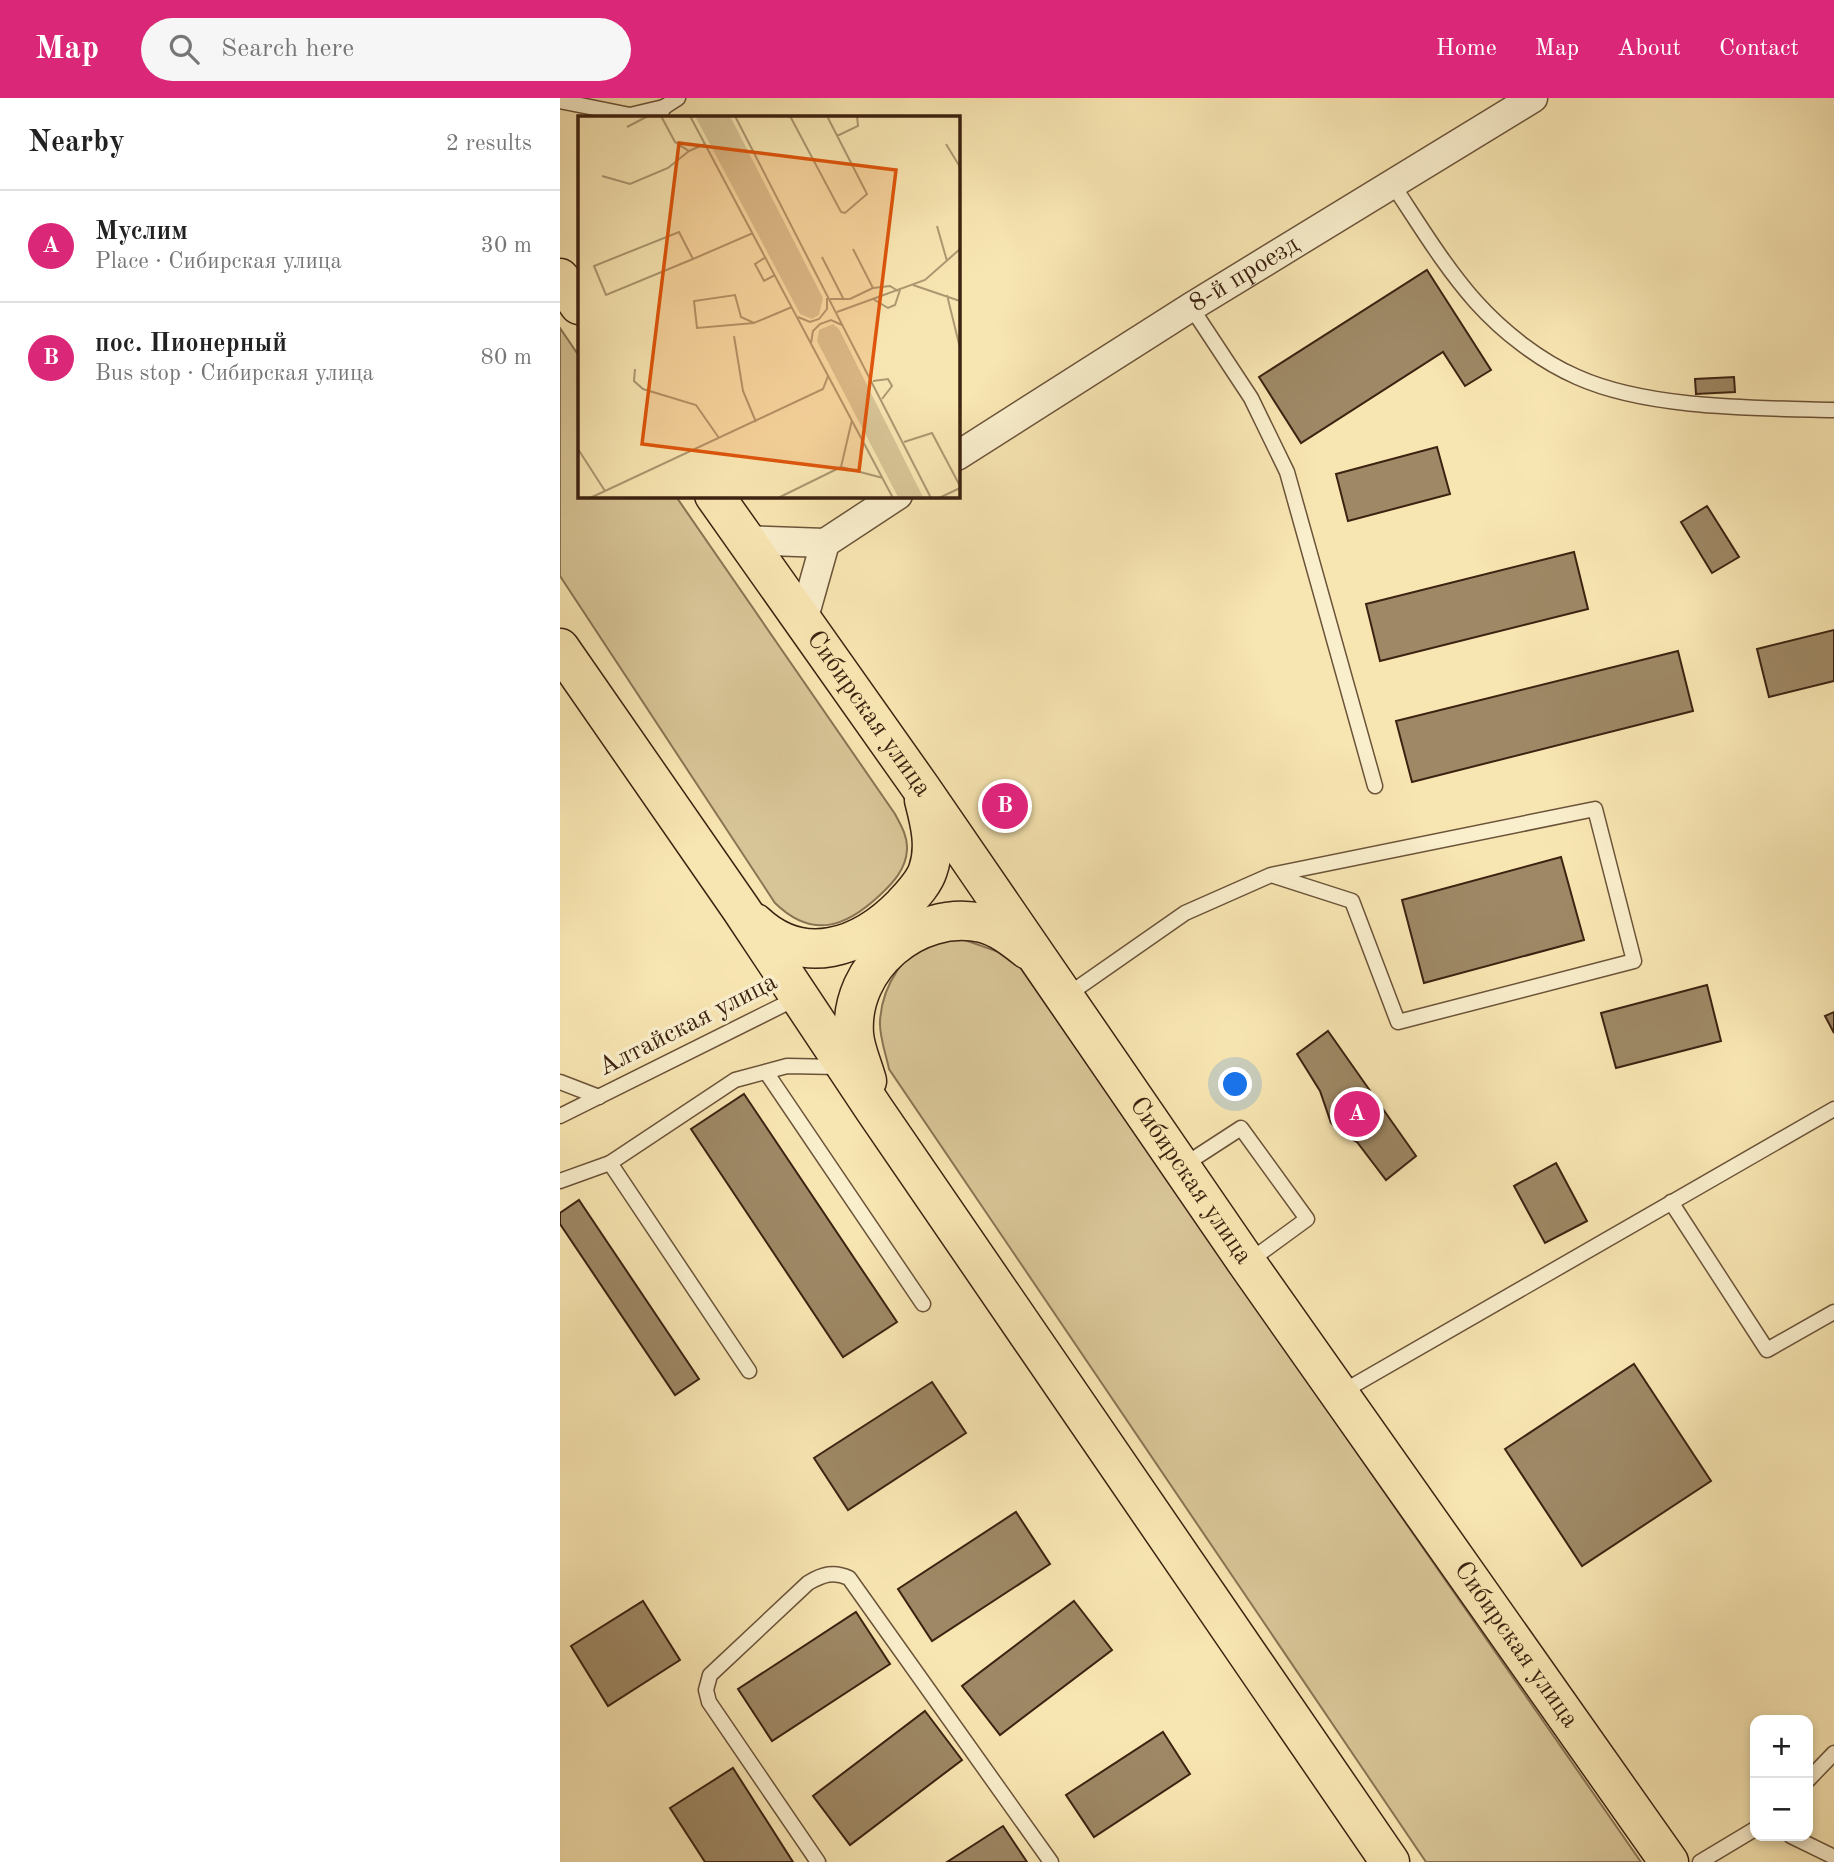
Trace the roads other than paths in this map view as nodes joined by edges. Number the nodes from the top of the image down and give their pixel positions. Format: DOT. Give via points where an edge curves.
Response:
graph roads {
  1 [pos="678,98"];
  2 [pos="1533,98"];
  3 [pos="560,101"];
  4 [pos="662,112"];
  5 [pos="1393,185"];
  6 [pos="560,278"];
  7 [pos="578,304"];
  8 [pos="1191,307"];
  9 [pos="1834,410"];
  10 [pos="959,455"];
  11 [pos="715,497"];
  12 [pos="895,497"];
  13 [pos="745,540"];
  14 [pos="825,543"];
  15 [pos="803,621"];
  16 [pos="560,648"];
  17 [pos="1375,786"];
  18 [pos="921,788"];
  19 [pos="1271,875"];
  20 [pos="741,909"];
  21 [pos="1038,957"];
  22 [pos="800,996"];
  23 [pos="1065,996"];
  24 [pos="847,1068"];
  25 [pos="766,1072"];
  26 [pos="560,1082"];
  27 [pos="599,1097"];
  28 [pos="874,1109"];
  29 [pos="1834,1109"];
  30 [pos="560,1116"];
  31 [pos="610,1163"];
  32 [pos="1181,1167"];
  33 [pos="560,1181"];
  34 [pos="1671,1202"];
  35 [pos="1247,1263"];
  36 [pos="923,1304"];
  37 [pos="1834,1312"];
  38 [pos="750,1371"];
  39 [pos="1340,1393"];
  40 [pos="1834,1753"];
  41 [pos="1810,1778"];
  42 [pos="1750,1832"];
  43 [pos="1801,1841"];
  44 [pos="1834,1857"];
  45 [pos="818,1862"];
  46 [pos="1051,1862"];
  47 [pos="1390,1862"];
  48 [pos="1669,1862"];
  49 [pos="1699,1862"];
  1 -- 4 [label="lane"];
  2 -- 5 [label="street, 8-й проезд"];
  3 -- 4 [label="lane" via="630,115"];
  5 -- 8 [label="street, 8-й проезд"];
  5 -- 9 [label="lane" via="1478,304 1547,361 1578,378 1669,402"];
  6 -- 7 [label="main road"];
  8 -- 10 [label="street, 8-й проезд"];
  8 -- 17 [label="lane" via="1251,398 1287,472"];
  11 -- 13 [label="main road, Сибирская улица"];
  12 -- 14 [label="street"];
  13 -- 14 [label="street"];
  13 -- 15 [label="main road, Сибирская улица"];
  14 -- 15 [label="street"];
  15 -- 18 [label="main road, Сибирская улица"];
  16 -- 20 [label="main road"];
  18 -- 20 [label="main road" via="932,840 927,873 912,895 874,930 843,945 797,947 770,936"];
  18 -- 21 [label="main road, Сибирская улица"];
  19 -- 19 [label="lane" via="1352,901 1398,1022 1634,961 1595,809"];
  19 -- 23 [label="lane" via="1185,913"];
  20 -- 22 [label="main road"];
  21 -- 23 [label="main road, Сибирская улица"];
  21 -- 28 [label="main road" via="982,923 946,921 895,944 864,983 856,1009 854,1035"];
  22 -- 24 [label="main road"];
  22 -- 27 [label="lane, Алтайская улица"];
  23 -- 32 [label="main road, Сибирская улица"];
  24 -- 25 [label="lane" via="787,1066"];
  24 -- 28 [label="main road"];
  25 -- 31 [label="lane" via="735,1080"];
  25 -- 36 [label="lane"];
  26 -- 27 [label="lane"];
  27 -- 30 [label="lane, Алтайская улица"];
  28 -- 47 [label="main road"];
  29 -- 34 [label="lane"];
  31 -- 33 [label="lane"];
  31 -- 38 [label="lane"];
  32 -- 35 [label="main road, Сибирская улица"];
  32 -- 35 [label="lane" via="1241,1128 1307,1219"];
  34 -- 37 [label="lane" via="1767,1350"];
  34 -- 39 [label="lane"];
  35 -- 39 [label="main road, Сибирская улица"];
  39 -- 48 [label="main road, Сибирская улица"];
  40 -- 41 [label="lane"];
  42 -- 49 [label="lane"];
  43 -- 44 [label="lane"];
  45 -- 46 [label="lane" via="709,1702 706,1690 710,1675 808,1583 838,1573 849,1578"];
}
